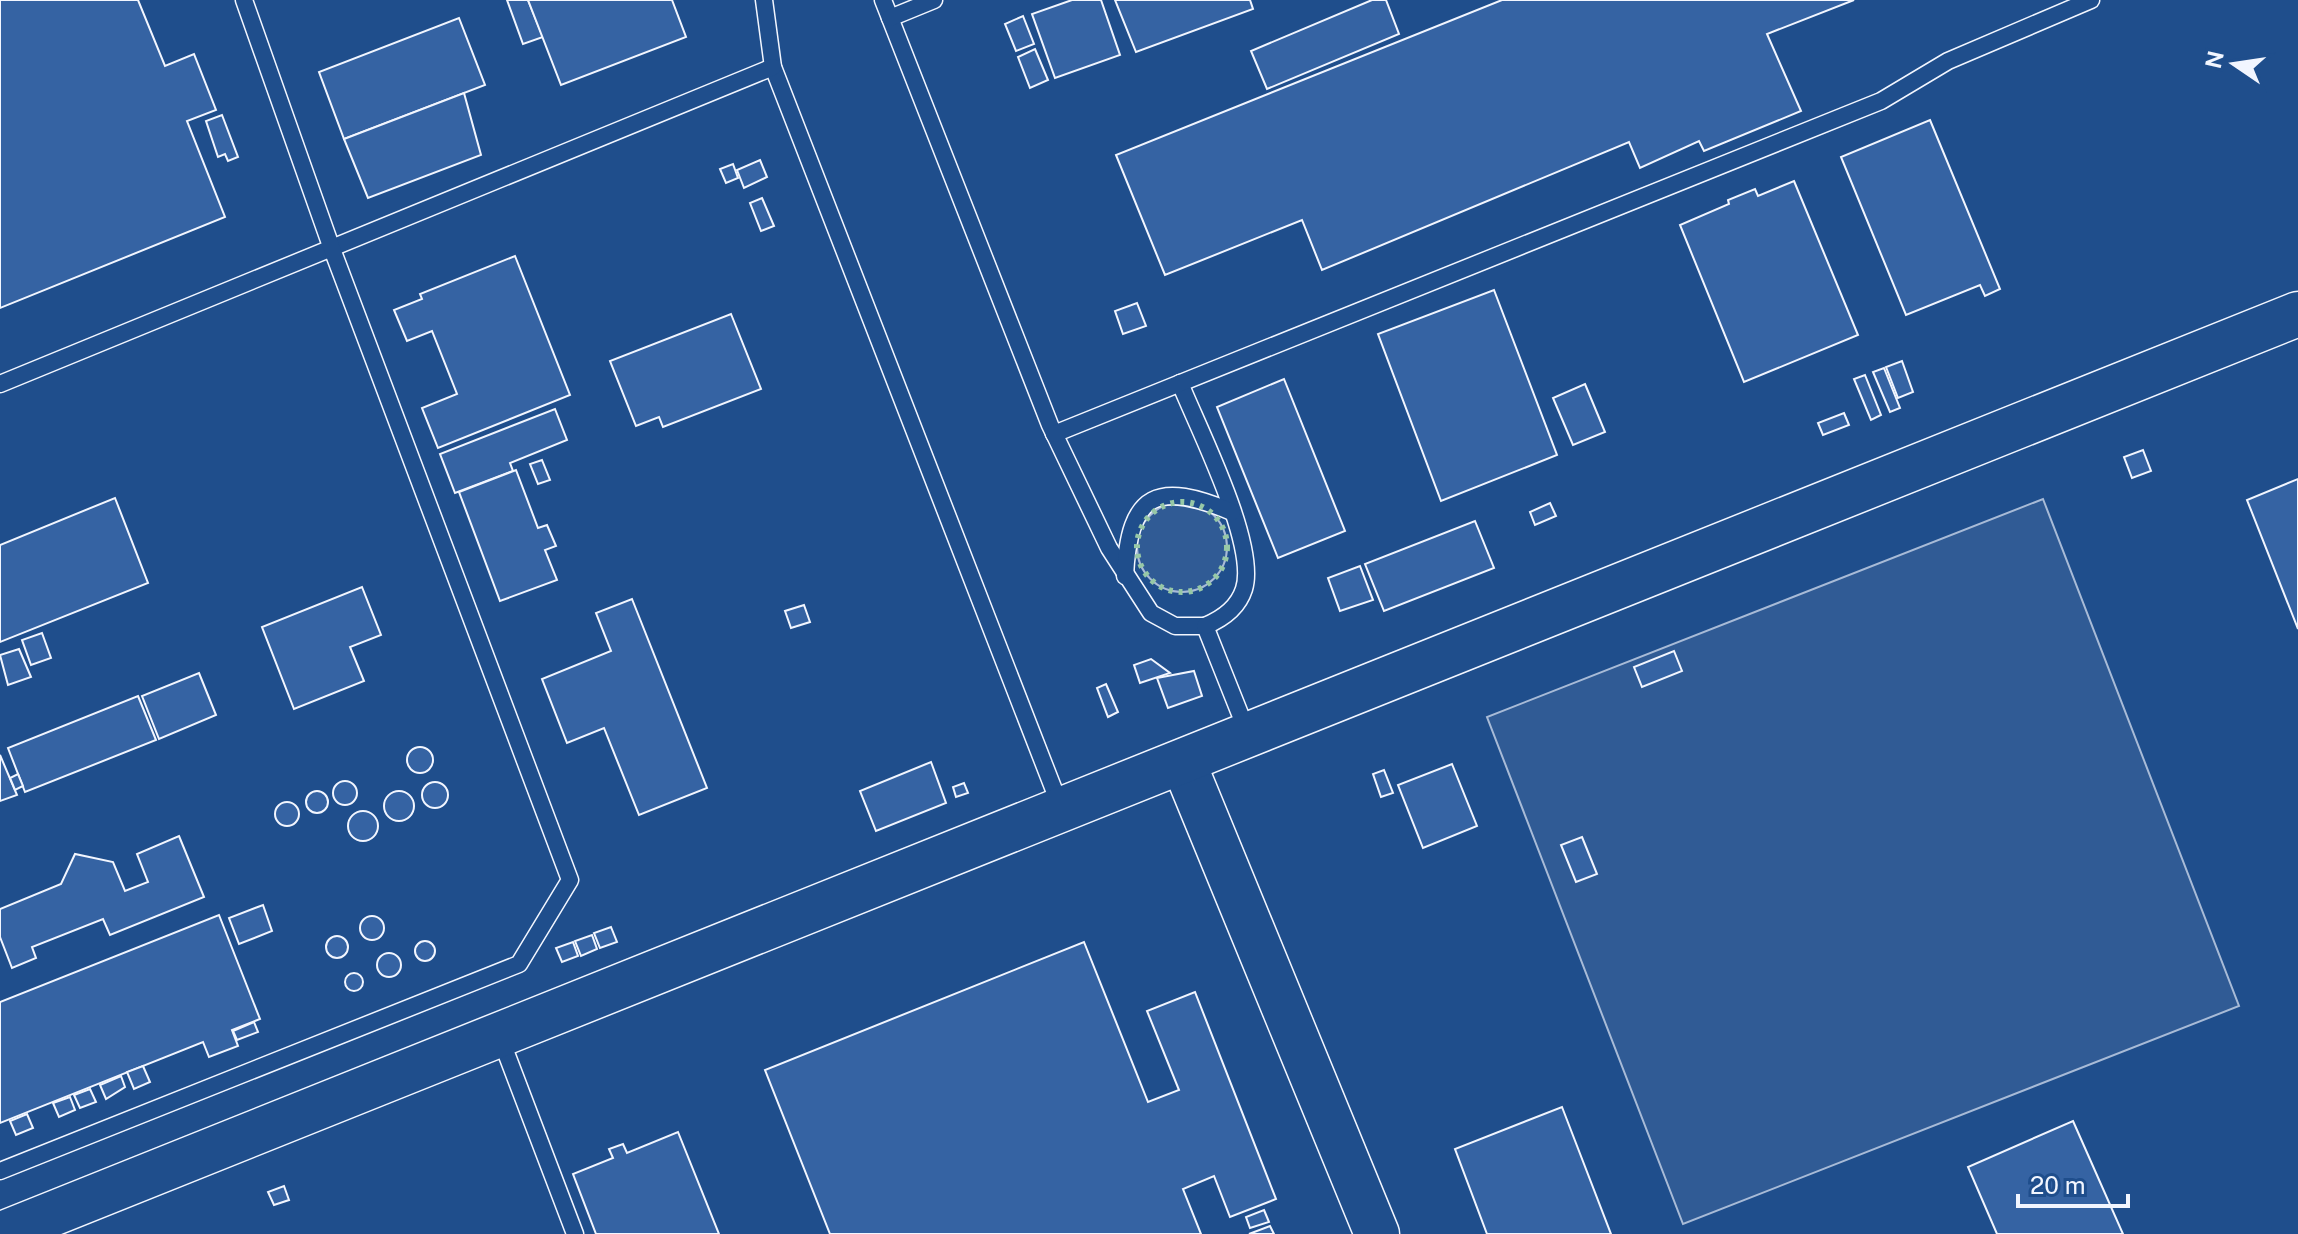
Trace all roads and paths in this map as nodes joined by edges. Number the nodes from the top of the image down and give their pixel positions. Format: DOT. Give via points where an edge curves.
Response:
graph roads {
  1 [pos="244,0"];
  2 [pos="764,0"];
  3 [pos="883,0"];
  4 [pos="934,0"];
  5 [pos="2091,0"];
  6 [pos="890,18"];
  7 [pos="773,67"];
  8 [pos="332,249"];
  9 [pos="2298,314"];
  10 [pos="1180,383"];
  11 [pos="0,384"];
  12 [pos="1054,434"];
  13 [pos="1232,512"];
  14 [pos="1125,578"];
  15 [pos="1205,626"];
  16 [pos="1249,735"];
  17 [pos="1183,762"];
  18 [pos="1062,810"];
  19 [pos="500,1035"];
  20 [pos="0,1171"];
  21 [pos="2,1234"];
  22 [pos="575,1234"];
  23 [pos="1377,1234"];
  1 -- 8 [label="lane"];
  2 -- 7 [label="lane"];
  3 -- 6 [label="lane"];
  4 -- 6 [label="lane"];
  5 -- 10 [label="lane" via="1948,61 1881,101"];
  6 -- 12 [label="lane"];
  7 -- 8 [label="lane"];
  7 -- 18 [label="lane"];
  8 -- 11 [label="lane"];
  8 -- 20 [label="lane" via="570,880 519,964"];
  9 -- 16 [label="street"];
  10 -- 12 [label="lane"];
  10 -- 13 [label="lane"];
  12 -- 14 [label="lane"];
  13 -- 14 [label="lane" via="1186,494 1153,502 1129,532"];
  13 -- 15 [label="lane" via="1246,562 1244,588 1231,609"];
  14 -- 15 [label="lane" via="1163,621"];
  15 -- 16 [label="lane"];
  16 -- 17 [label="street"];
  17 -- 18 [label="street"];
  17 -- 23 [label="street"];
  18 -- 19 [label="street"];
  19 -- 21 [label="street"];
  19 -- 22 [label="lane"];
}
